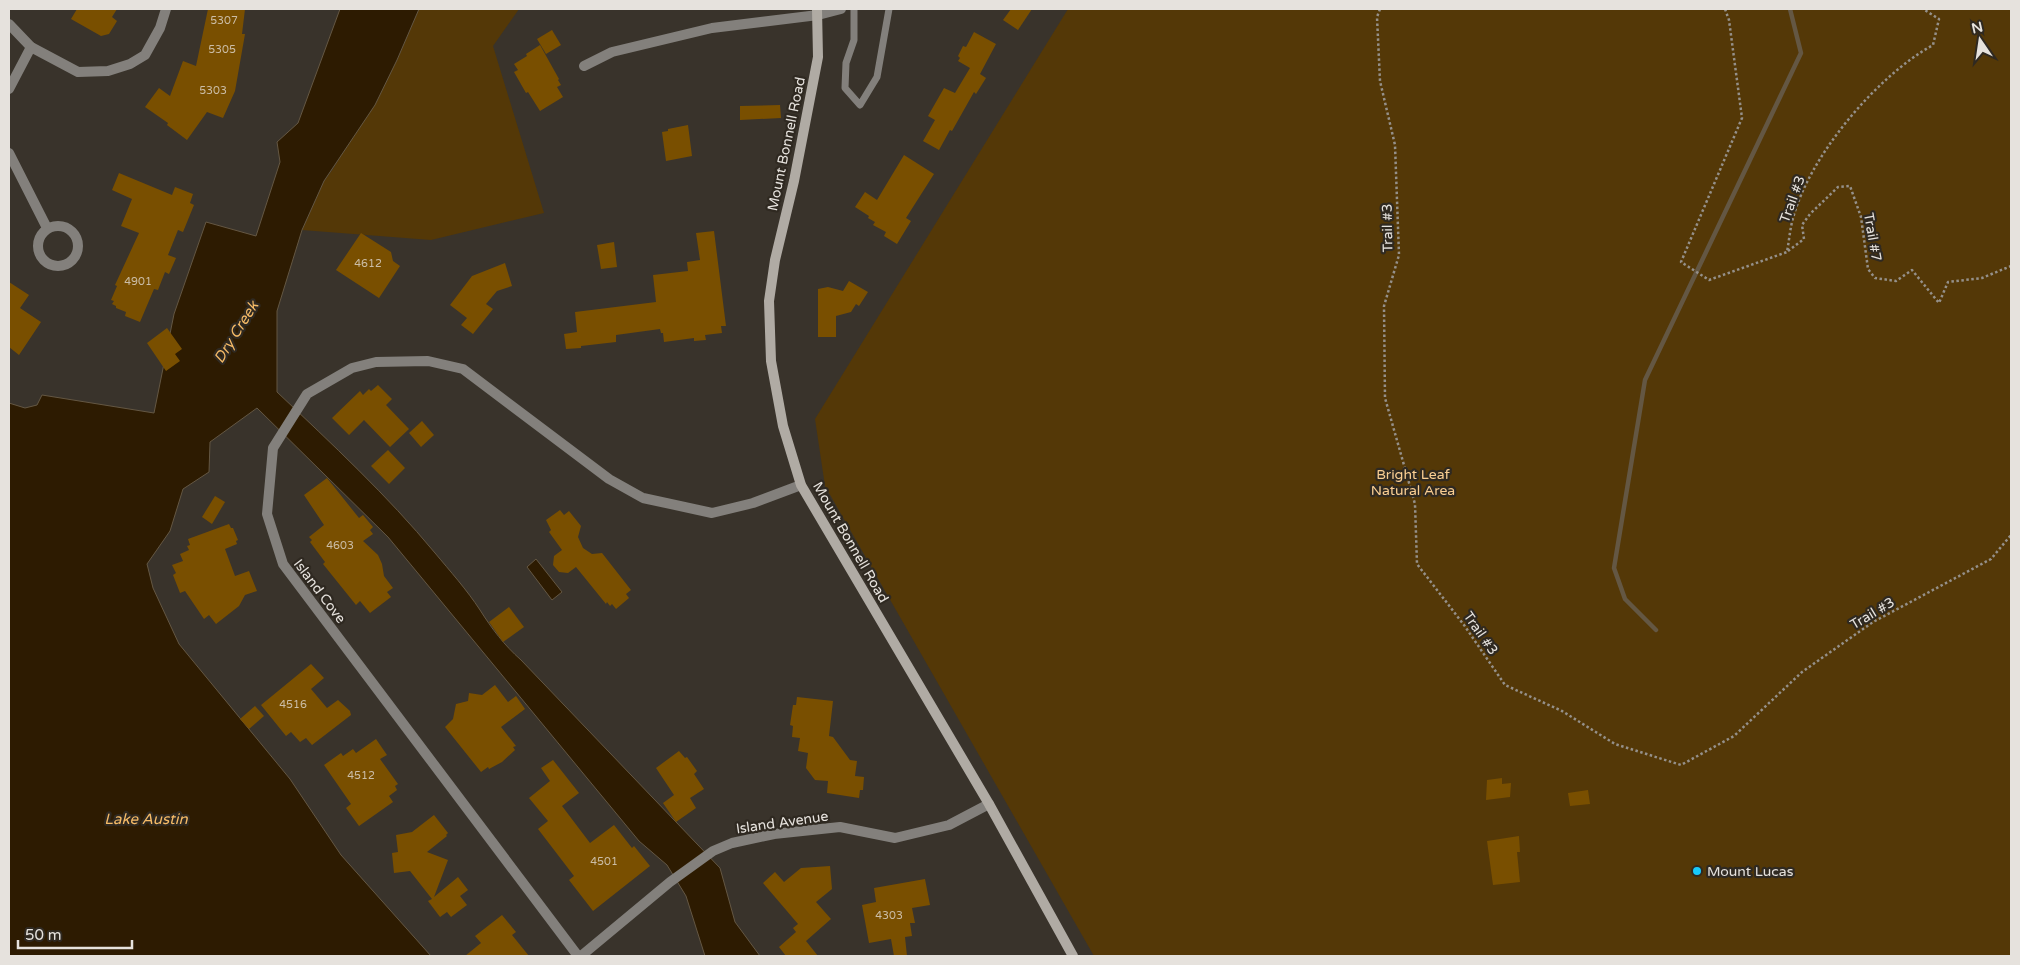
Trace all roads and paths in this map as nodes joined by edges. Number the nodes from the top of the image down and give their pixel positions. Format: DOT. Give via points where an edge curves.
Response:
graph roads {
  1 [pos="166,9"];
  2 [pos="841,9"];
  3 [pos="854,9"];
  4 [pos="889,9"];
  5 [pos="1380,9"];
  6 [pos="1725,9"];
  7 [pos="1923,9"];
  8 [pos="818,12"];
  9 [pos="9,24"];
  10 [pos="31,47"];
  11 [pos="584,66"];
  12 [pos="9,89"];
  13 [pos="9,153"];
  14 [pos="47,228"];
  15 [pos="1787,252"];
  16 [pos="2011,266"];
  17 [pos="801,485"];
  18 [pos="2011,534"];
  19 [pos="989,804"];
  20 [pos="579,956"];
  21 [pos="1073,956"];
  1 -- 10 [label="street" via="160,28 145,54 130,64 108,71 78,72"];
  2 -- 8 [label="street"];
  3 -- 4 [label="lane" via="854,40 846,63 845,88 860,105 877,77"];
  5 -- 18 [label="path, Trail #3" via="1377,17 1380,81 1395,145 1398,255 1384,306 1386,398 1415,504 1417,564 1505,685 1562,711 1615,744 1681,765 1734,736 1802,672 1873,622 1991,559"];
  6 -- 15 [label="path" via="1742,118 1681,262 1709,280"];
  7 -- 15 [label="path, Trail #3" via="1939,20 1933,45 1912,57 1854,111 1814,169 1794,217"];
  8 -- 11 [label="street" via="712,28 612,52"];
  8 -- 17 [label="street, Mount Bonnell Road" via="818,57 769,301 771,362 783,426"];
  9 -- 10 [label="street"];
  10 -- 12 [label="street"];
  13 -- 14 [label="street"];
  14 -- 14 [label="street" via="63,226 76,236 78,251 70,264 55,266 42,259 38,243 40,234"];
  15 -- 16 [label="path, Trail #7" via="1804,239 1802,226 1810,214 1838,187 1850,186 1861,217 1868,269 1875,278 1896,281 1912,270 1939,303 1948,282 1982,278"];
  17 -- 19 [label="street, Mount Bonnell Road"];
  17 -- 20 [label="street, Island Cove" via="753,503 712,512 643,498 609,479 463,369 428,361 376,362 352,368 307,394 273,448 267,514 282,564"];
  19 -- 20 [label="street, Island Avenue" via="948,825 895,838 840,827 732,842 713,851 670,882"];
  19 -- 21 [label="street, Mount Bonnell Road"];
}
